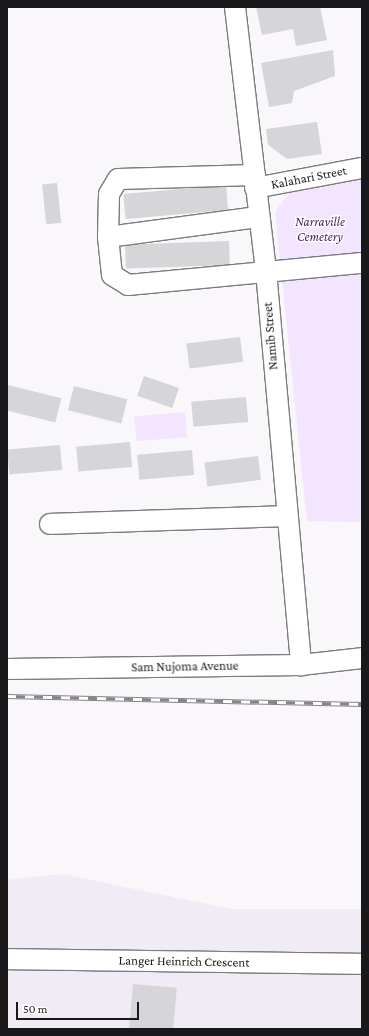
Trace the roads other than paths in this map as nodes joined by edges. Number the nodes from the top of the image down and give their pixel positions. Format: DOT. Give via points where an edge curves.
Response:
graph roads {
  1 [pos="235,7"];
  2 [pos="362,168"];
  3 [pos="255,181"];
  4 [pos="258,217"];
  5 [pos="108,237"];
  6 [pos="362,263"];
  7 [pos="266,271"];
  8 [pos="287,516"];
  9 [pos="50,524"];
  10 [pos="362,658"];
  11 [pos="300,665"];
  12 [pos="7,669"];
  13 [pos="7,959"];
  14 [pos="362,964"];
  1 -- 3 [label="street, Namib Street"];
  2 -- 3 [label="street, Kalahari Street"];
  3 -- 4 [label="street, Namib Street"];
  3 -- 5 [label="street, Kalahari Street" via="118,179 109,194"];
  4 -- 5 [label="street"];
  4 -- 7 [label="street, Namib Street"];
  5 -- 7 [label="street" via="112,275 128,285"];
  6 -- 7 [label="street"];
  7 -- 8 [label="street, Namib Street"];
  8 -- 9 [label="street"];
  8 -- 11 [label="street, Namib Street"];
  10 -- 11 [label="street, Sam Nujoma Avenue"];
  11 -- 12 [label="street, Sam Nujoma Avenue"];
  13 -- 14 [label="street, Langer Heinrich Crescent"];
}
